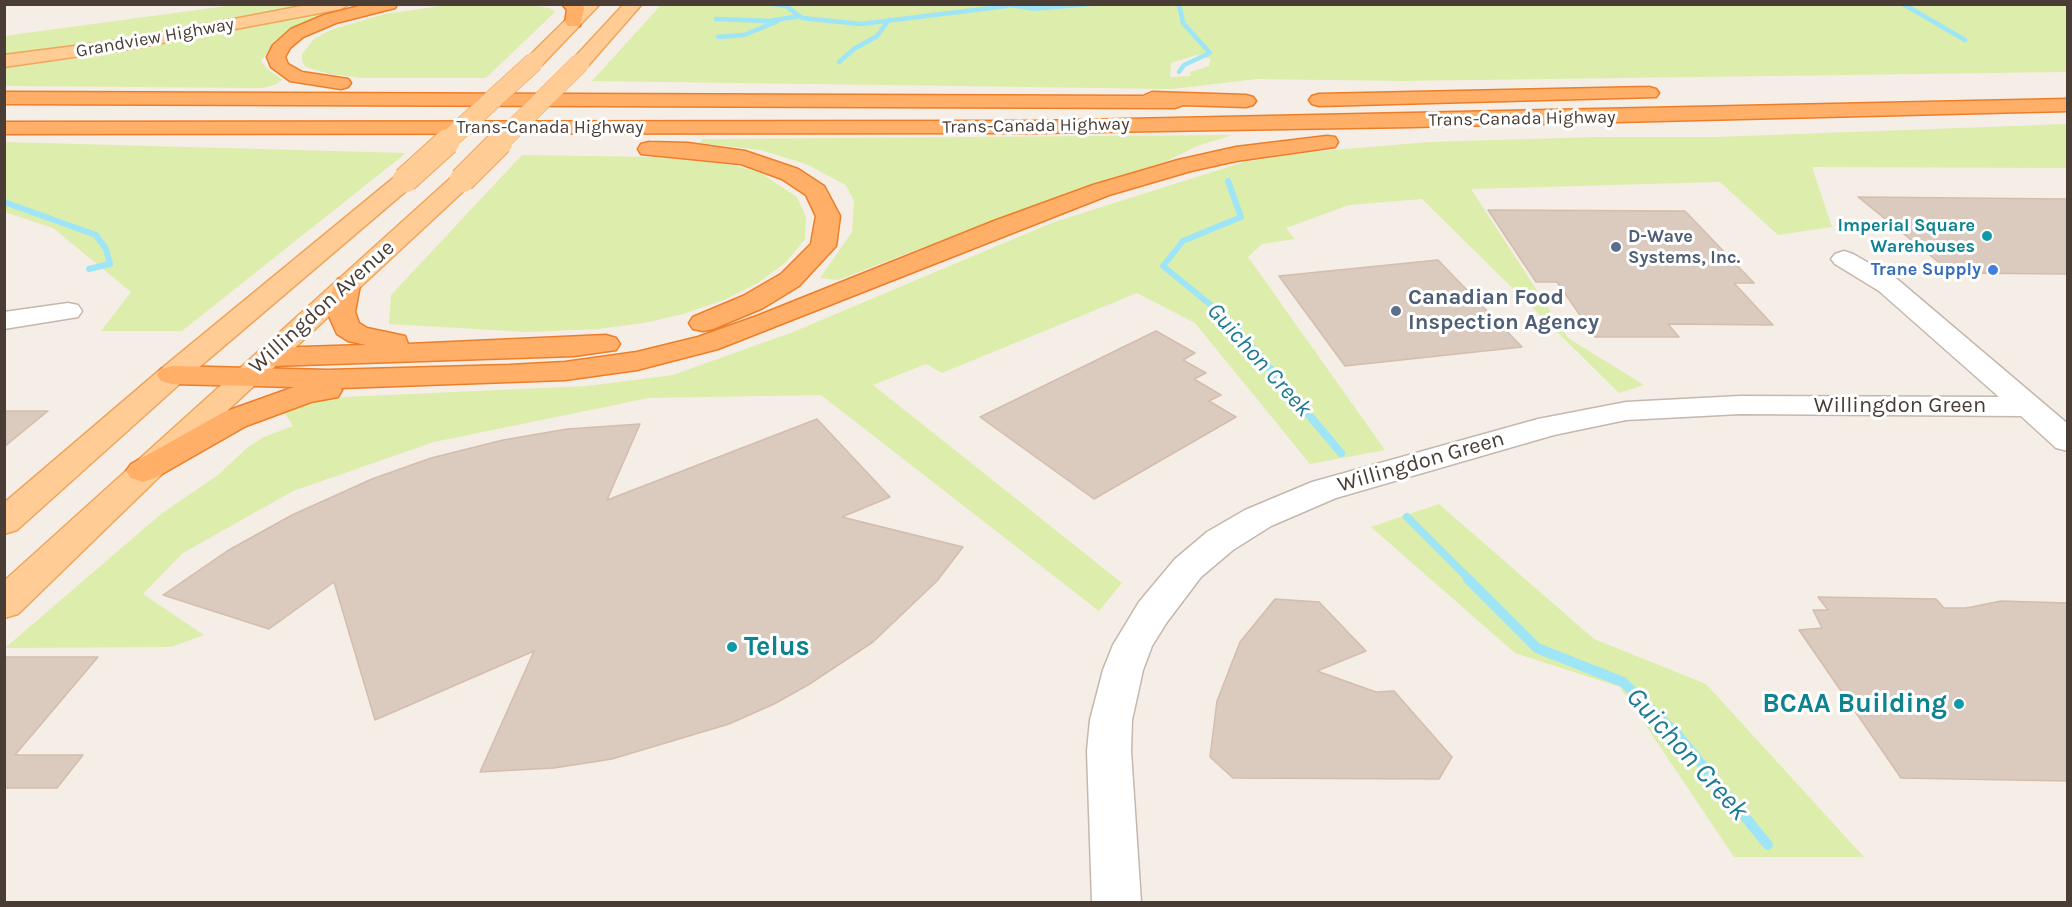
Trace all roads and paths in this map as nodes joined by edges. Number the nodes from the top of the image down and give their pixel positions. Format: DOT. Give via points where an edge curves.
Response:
graph roads {
  1 [pos="341,4"];
  2 [pos="389,4"];
  3 [pos="592,4"];
  4 [pos="634,4"];
  5 [pos="572,13"];
  6 [pos="4,61"];
  7 [pos="1673,92"];
  8 [pos="4,98"];
  9 [pos="1305,100"];
  10 [pos="1246,101"];
  11 [pos="1270,101"];
  12 [pos="2067,105"];
  13 [pos="1824,111"];
  14 [pos="5,128"];
  15 [pos="69,128"];
  16 [pos="1844,259"];
  17 [pos="347,285"];
  18 [pos="68,310"];
  19 [pos="4,321"];
  20 [pos="471,351"];
  21 [pos="198,354"];
  22 [pos="256,367"];
  23 [pos="172,375"];
  24 [pos="438,376"];
  25 [pos="2029,407"];
  26 [pos="2067,441"];
  27 [pos="143,471"];
  28 [pos="4,522"];
  29 [pos="4,604"];
  30 [pos="1116,903"];
  1 -- 6 [label="main road, Grandview Highway" via="130,44"];
  2 -- 10 [label="highway" via="330,19 297,33 282,45 276,57 280,67 297,77 374,86 972,91"];
  3 -- 5 [label="main road, Willingdon Avenue"];
  4 -- 17 [label="main road, Willingdon Avenue, bridge" via="462,180"];
  5 -- 21 [label="main road, Willingdon Avenue, bridge" via="534,62 405,180"];
  7 -- 9 [label="highway, Trans-Canada Highway"];
  8 -- 10 [label="highway, Trans-Canada Highway"];
  10 -- 11 [label="highway, Trans-Canada Highway"];
  12 -- 13 [label="highway, Trans-Canada Highway"];
  13 -- 15 [label="highway, Trans-Canada Highway" via="1034,127"];
  13 -- 24 [label="highway" via="1418,133 1236,153 1101,190 708,343 637,361 565,371"];
  14 -- 15 [label="highway, Trans-Canada Highway"];
  15 -- 20 [label="highway" via="214,139 688,150 745,158 790,174 816,191 828,216 823,246 790,280 753,302 702,323 625,342 574,348"];
  16 -- 25 [label="street" via="1888,285"];
  17 -- 20 [label="highway" via="341,312 347,328 358,335"];
  17 -- 22 [label="main road, Willingdon Avenue"];
  18 -- 19 [label="street"];
  20 -- 22 [label="highway"];
  21 -- 22 [label="highway"];
  21 -- 23 [label="main road, Willingdon Avenue"];
  22 -- 23 [label="highway"];
  22 -- 24 [label="highway" via="328,379"];
  22 -- 27 [label="main road, Willingdon Avenue"];
  23 -- 28 [label="main road, Willingdon Avenue"];
  24 -- 27 [label="highway" via="304,394 235,419"];
  25 -- 26 [label="street"];
  25 -- 30 [label="street, Willingdon Green" via="1740,405 1626,411 1549,426 1324,490 1258,518 1220,541 1188,568 1133,645 1111,720"];
  27 -- 29 [label="main road, Willingdon Avenue"];
}
